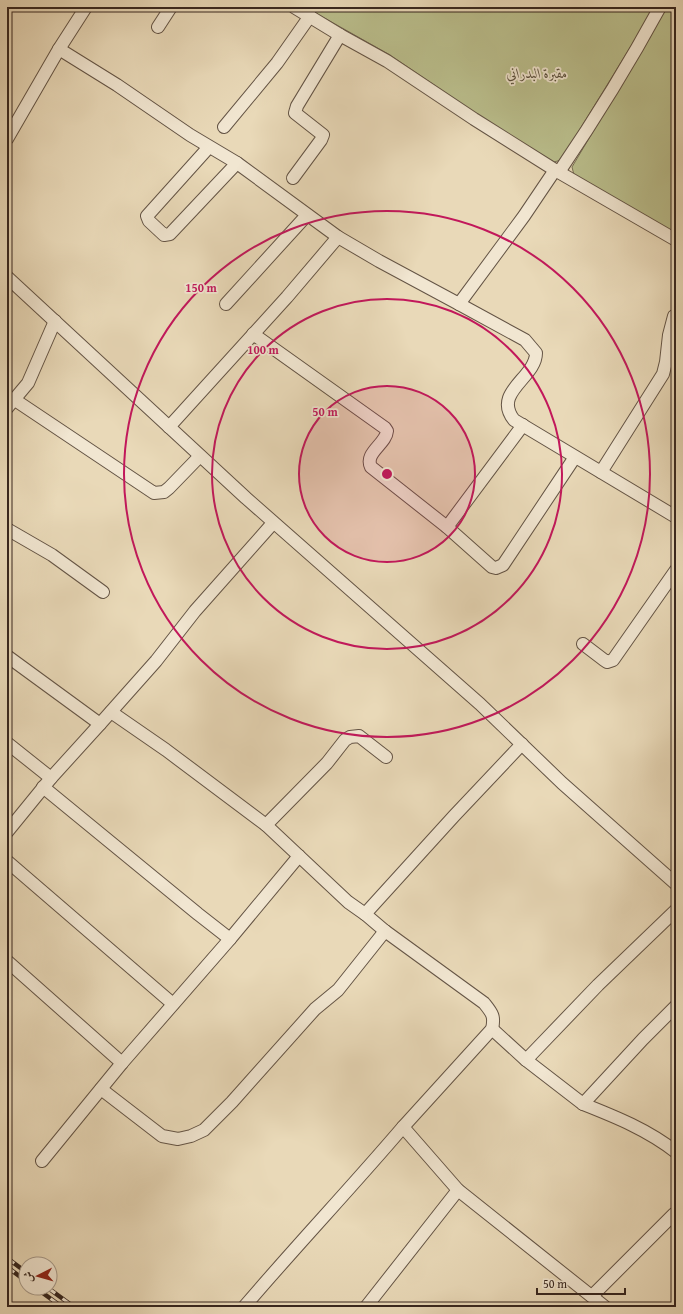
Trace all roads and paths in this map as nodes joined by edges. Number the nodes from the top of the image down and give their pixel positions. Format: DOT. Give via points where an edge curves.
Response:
graph roads {
  1 [pos="86,7"];
  2 [pos="171,7"];
  3 [pos="294,7"];
  4 [pos="660,7"];
  5 [pos="310,16"];
  6 [pos="158,27"];
  7 [pos="340,35"];
  8 [pos="59,49"];
  9 [pos="224,127"];
  10 [pos="7,139"];
  11 [pos="209,146"];
  12 [pos="237,163"];
  13 [pos="557,171"];
  14 [pos="293,178"];
  15 [pos="307,215"];
  16 [pos="338,237"];
  17 [pos="676,240"];
  18 [pos="7,277"];
  19 [pos="226,304"];
  20 [pos="459,304"];
  21 [pos="674,316"];
  22 [pos="55,321"];
  23 [pos="253,334"];
  24 [pos="11,404"];
  25 [pos="523,425"];
  26 [pos="169,427"];
  27 [pos="200,456"];
  28 [pos="575,456"];
  29 [pos="600,472"];
  30 [pos="676,517"];
  31 [pos="272,522"];
  32 [pos="447,527"];
  33 [pos="7,529"];
  34 [pos="676,570"];
  35 [pos="103,592"];
  36 [pos="583,644"];
  37 [pos="7,656"];
  38 [pos="111,712"];
  39 [pos="100,724"];
  40 [pos="7,743"];
  41 [pos="522,744"];
  42 [pos="386,757"];
  43 [pos="47,782"];
  44 [pos="266,825"];
  45 [pos="7,832"];
  46 [pos="299,856"];
  47 [pos="7,861"];
  48 [pos="676,884"];
  49 [pos="676,910"];
  50 [pos="365,914"];
  51 [pos="385,931"];
  52 [pos="230,939"];
  53 [pos="7,961"];
  54 [pos="173,1004"];
  55 [pos="676,1006"];
  56 [pos="492,1029"];
  57 [pos="526,1060"];
  58 [pos="122,1063"];
  59 [pos="101,1089"];
  60 [pos="583,1104"];
  61 [pos="402,1128"];
  62 [pos="676,1152"];
  63 [pos="42,1161"];
  64 [pos="458,1190"];
  65 [pos="674,1214"];
  66 [pos="592,1296"];
  67 [pos="244,1307"];
  68 [pos="366,1307"];
  69 [pos="605,1307"];
  1 -- 8 [label="street"];
  2 -- 6 [label="street"];
  3 -- 5 [label="street"];
  4 -- 13 [label="street" via="588,131"];
  5 -- 7 [label="street"];
  5 -- 9 [label="street"];
  7 -- 13 [label="street" via="387,61"];
  7 -- 14 [label="street" via="297,106 295,113 323,135"];
  8 -- 10 [label="street"];
  8 -- 11 [label="street"];
  11 -- 12 [label="street"];
  11 -- 12 [label="street" via="147,216 148,221 164,235 170,234"];
  12 -- 15 [label="street"];
  13 -- 17 [label="street"];
  13 -- 20 [label="street"];
  15 -- 16 [label="street"];
  15 -- 19 [label="street"];
  16 -- 20 [label="street"];
  16 -- 23 [label="street"];
  18 -- 22 [label="street"];
  20 -- 25 [label="street" via="524,340 534,349 534,363 510,395 507,405 508,413"];
  21 -- 29 [label="street" via="663,374"];
  22 -- 24 [label="street" via="28,383"];
  22 -- 26 [label="street"];
  23 -- 26 [label="street"];
  23 -- 32 [label="street" via="385,428 386,436 370,458 371,467"];
  24 -- 27 [label="street" via="154,493 164,492 169,488"];
  25 -- 28 [label="street"];
  25 -- 32 [label="street"];
  26 -- 27 [label="street"];
  27 -- 31 [label="street"];
  28 -- 29 [label="street"];
  28 -- 32 [label="street" via="504,565 492,567"];
  29 -- 30 [label="street"];
  31 -- 38 [label="street"];
  31 -- 41 [label="street" via="480,704"];
  33 -- 35 [label="street" via="52,555"];
  34 -- 36 [label="street" via="612,660 607,662"];
  37 -- 39 [label="street"];
  38 -- 39 [label="street"];
  38 -- 44 [label="street"];
  39 -- 43 [label="street"];
  40 -- 43 [label="street"];
  41 -- 48 [label="street"];
  41 -- 50 [label="street"];
  42 -- 44 [label="street" via="359,736 350,737"];
  43 -- 45 [label="street"];
  43 -- 52 [label="street"];
  44 -- 46 [label="street"];
  46 -- 50 [label="street" via="348,902"];
  46 -- 52 [label="street"];
  47 -- 54 [label="street"];
  49 -- 57 [label="street" via="598,984"];
  50 -- 51 [label="street"];
  51 -- 56 [label="street" via="484,1003 494,1020"];
  51 -- 59 [label="street" via="338,990 315,1009 204,1130 178,1139 162,1136"];
  52 -- 54 [label="street"];
  53 -- 58 [label="street"];
  54 -- 58 [label="street"];
  55 -- 60 [label="street"];
  56 -- 57 [label="street"];
  56 -- 61 [label="street"];
  57 -- 60 [label="street"];
  58 -- 59 [label="street"];
  59 -- 63 [label="street"];
  60 -- 62 [label="street" via="621,1119"];
  61 -- 64 [label="street"];
  61 -- 67 [label="street"];
  64 -- 66 [label="street"];
  64 -- 68 [label="street"];
  65 -- 66 [label="street"];
  66 -- 69 [label="street"];
}
